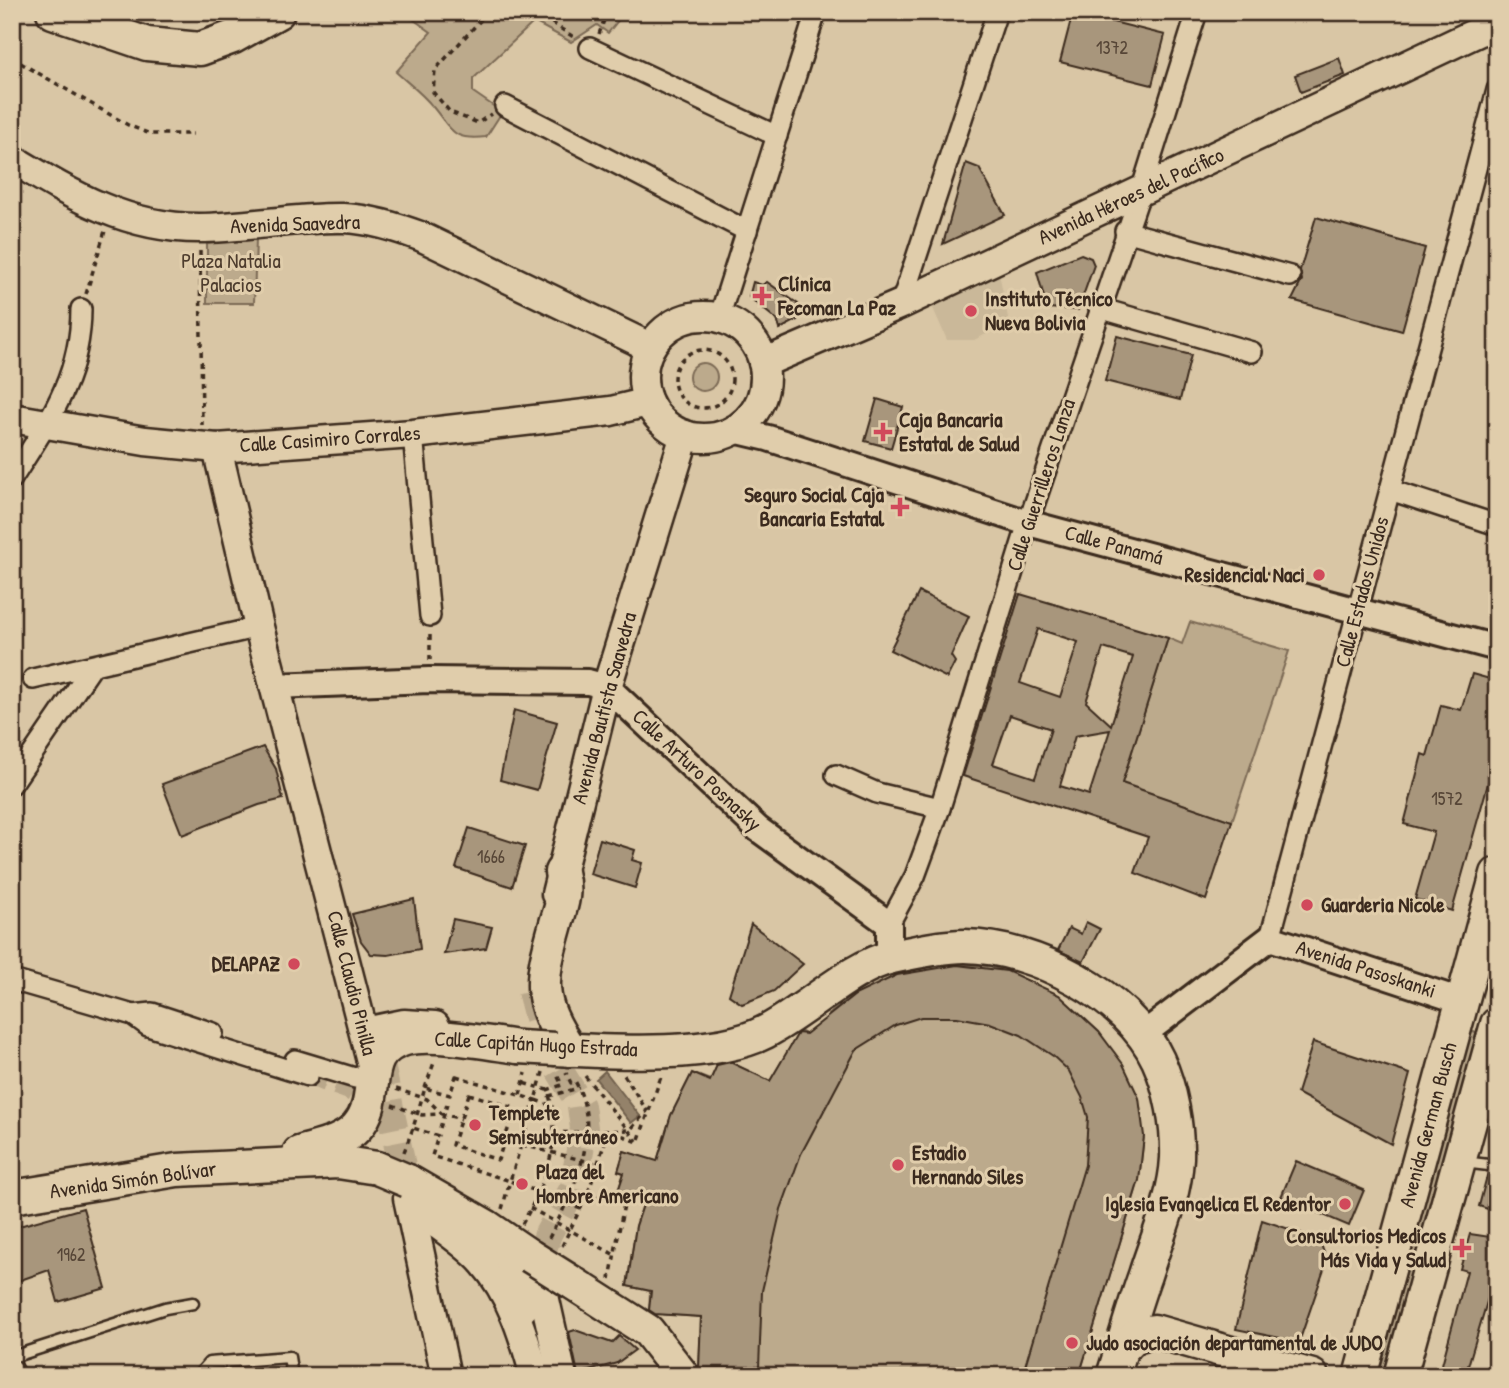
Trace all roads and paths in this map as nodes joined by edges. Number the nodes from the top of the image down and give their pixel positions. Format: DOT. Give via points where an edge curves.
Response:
graph roads {
  1 [pos="53,12"];
  2 [pos="471,12"];
  3 [pos="488,12"];
  4 [pos="535,12"];
  5 [pos="816,12"];
  6 [pos="997,12"];
  7 [pos="1198,12"];
  8 [pos="264,18"];
  9 [pos="1497,23"];
  10 [pos="590,48"];
  11 [pos="12,58"];
  12 [pos="1497,90"];
  13 [pos="505,106"];
  14 [pos="193,134"];
  15 [pos="777,136"];
  16 [pos="12,159"];
  17 [pos="1141,191"];
  18 [pos="111,212"];
  19 [pos="200,228"];
  20 [pos="747,231"];
  21 [pos="1125,231"];
  22 [pos="1290,276"];
  23 [pos="901,304"];
  24 [pos="1099,308"];
  25 [pos="81,309"];
  26 [pos="719,318"];
  27 [pos="650,347"];
  28 [pos="1252,352"];
  29 [pos="763,363"];
  30 [pos="648,402"];
  31 [pos="691,406"];
  32 [pos="12,418"];
  33 [pos="45,425"];
  34 [pos="734,430"];
  35 [pos="413,434"];
  36 [pos="685,435"];
  37 [pos="210,447"];
  38 [pos="12,479"];
  39 [pos="1390,490"];
  40 [pos="1028,523"];
  41 [pos="1497,525"];
  42 [pos="1357,608"];
  43 [pos="430,616"];
  44 [pos="259,627"];
  45 [pos="1497,648"];
  46 [pos="92,667"];
  47 [pos="33,679"];
  48 [pos="429,680"];
  49 [pos="274,686"];
  50 [pos="607,687"];
  51 [pos="836,775"];
  52 [pos="12,784"];
  53 [pos="940,808"];
  54 [pos="561,872"];
  55 [pos="1497,874"];
  56 [pos="889,924"];
  57 [pos="1270,938"];
  58 [pos="889,958"];
  59 [pos="12,980"];
  60 [pos="531,984"];
  61 [pos="1461,1001"];
  62 [pos="1497,1014"];
  63 [pos="133,1015"];
  64 [pos="1497,1024"];
  65 [pos="365,1032"];
  66 [pos="1141,1036"];
  67 [pos="510,1039"];
  68 [pos="438,1051"];
  69 [pos="563,1060"];
  70 [pos="620,1068"];
  71 [pos="660,1069"];
  72 [pos="378,1075"];
  73 [pos="308,1076"];
  74 [pos="523,1083"];
  75 [pos="425,1088"];
  76 [pos="539,1088"];
  77 [pos="579,1088"];
  78 [pos="547,1090"];
  79 [pos="549,1096"];
  80 [pos="422,1097"];
  81 [pos="535,1100"];
  82 [pos="448,1101"];
  83 [pos="382,1102"];
  84 [pos="550,1105"];
  85 [pos="647,1111"];
  86 [pos="417,1114"];
  87 [pos="443,1114"];
  88 [pos="461,1119"];
  89 [pos="413,1128"];
  90 [pos="440,1128"];
  91 [pos="609,1130"];
  92 [pos="630,1130"];
  93 [pos="587,1131"];
  94 [pos="553,1133"];
  95 [pos="638,1142"];
  96 [pos="522,1144"];
  97 [pos="552,1154"];
  98 [pos="583,1160"];
  99 [pos="1460,1161"];
  100 [pos="598,1164"];
  101 [pos="254,1166"];
  102 [pos="1497,1166"];
  103 [pos="510,1181"];
  104 [pos="401,1183"];
  105 [pos="539,1190"];
  106 [pos="588,1193"];
  107 [pos="12,1197"];
  108 [pos="567,1202"];
  109 [pos="530,1208"];
  110 [pos="581,1209"];
  111 [pos="494,1218"];
  112 [pos="556,1224"];
  113 [pos="570,1232"];
  114 [pos="538,1253"];
  115 [pos="613,1254"];
  116 [pos="608,1285"];
  117 [pos="1138,1296"];
  118 [pos="193,1303"];
  119 [pos="1154,1331"];
  120 [pos="12,1357"];
  121 [pos="1117,1363"];
  122 [pos="12,1369"];
  123 [pos="16,1376"];
  124 [pos="198,1376"];
  125 [pos="292,1376"];
  126 [pos="446,1376"];
  127 [pos="535,1376"];
  128 [pos="547,1376"];
  129 [pos="562,1376"];
  130 [pos="683,1376"];
  131 [pos="1312,1376"];
  132 [pos="1360,1376"];
  133 [pos="1400,1376"];
  1 -- 8 [label="main road" via="148,44 200,49"];
  2 -- 3 [label="path"];
  3 -- 13 [label="path" via="435,70 433,92 450,112 478,123"];
  4 -- 10 [label="path"];
  5 -- 15 [label="street"];
  6 -- 23 [label="street"];
  7 -- 17 [label="street, Calle Guerrilleros Lanza"];
  9 -- 17 [label="main road, Avenida Héroes del Pacífico"];
  10 -- 15 [label="street"];
  11 -- 14 [label="path" via="128,125 150,134"];
  12 -- 39 [label="street, Calle Estados Unidos"];
  13 -- 20 [label="street"];
  15 -- 20 [label="street"];
  16 -- 18 [label="main road, Avenida Saavedra" via="83,201"];
  17 -- 21 [label="street, Calle Guerrilleros Lanza"];
  17 -- 23 [label="main road, Avenida Héroes del Pacífico"];
  18 -- 19 [label="main road, Avenida Saavedra"];
  18 -- 25 [label="path"];
  19 -- 27 [label="main road, Avenida Saavedra" via="344,218 382,223 420,236"];
  19 -- 37 [label="path"];
  20 -- 26 [label="street"];
  21 -- 22 [label="street"];
  21 -- 24 [label="street, Calle Guerrilleros Lanza"];
  23 -- 29 [label="main road, Avenida Héroes del Pacífico"];
  24 -- 28 [label="street"];
  24 -- 40 [label="street, Calle Guerrilleros Lanza"];
  25 -- 33 [label="street" via="68,333"];
  26 -- 27 [label="main road" via="678,322"];
  26 -- 29 [label="main road" via="748,336"];
  27 -- 30 [label="main road" via="643,374"];
  29 -- 34 [label="main road" via="765,384 758,405"];
  30 -- 35 [label="main road, Calle Casimiro Corrales" via="611,411"];
  30 -- 36 [label="main road" via="662,422"];
  31 -- 31 [label="path" via="708,408 724,401 729,393 730,367 718,354 700,350 679,363 675,387"];
  32 -- 33 [label="main road, Calle Casimiro Corrales"];
  33 -- 37 [label="main road, Calle Casimiro Corrales"];
  33 -- 38 [label="street"];
  34 -- 36 [label="main road" via="714,437"];
  34 -- 40 [label="street, Calle Panamá"];
  35 -- 37 [label="main road, Calle Casimiro Corrales"];
  35 -- 43 [label="street"];
  36 -- 50 [label="main road, Avenida Bautista Saavedra"];
  37 -- 44 [label="main road, Calle Claudio Pinilla"];
  39 -- 41 [label="street"];
  39 -- 42 [label="street, Calle Estados Unidos"];
  40 -- 42 [label="street, Calle Panamá"];
  40 -- 53 [label="street, Calle Guerrilleros Lanza"];
  42 -- 45 [label="street, Calle Panamá"];
  42 -- 57 [label="street, Calle Estados Unidos"];
  43 -- 48 [label="path"];
  44 -- 46 [label="street"];
  44 -- 49 [label="main road, Calle Claudio Pinilla"];
  46 -- 47 [label="street"];
  46 -- 52 [label="street"];
  48 -- 49 [label="street"];
  48 -- 50 [label="street" via="588,682"];
  49 -- 65 [label="main road, Calle Claudio Pinilla" via="293,739"];
  50 -- 54 [label="main road, Avenida Bautista Saavedra"];
  50 -- 56 [label="street, Calle Arturo Posnasky" via="758,829"];
  51 -- 53 [label="street" via="877,793"];
  53 -- 56 [label="street, Calle Guerrilleros Lanza" via="915,876"];
  54 -- 60 [label="main road, Avenida Bautista Saavedra"];
  54 -- 69 [label="main road" via="566,891 542,988"];
  55 -- 61 [label="main road, Avenida German Busch"];
  56 -- 58 [label="street, Calle Guerrilleros Lanza"];
  57 -- 61 [label="street, Avenida Pasoskanki"];
  57 -- 66 [label="street"];
  58 -- 66 [label="main road, Calle Capitán Hugo Estrada" via="965,946 1013,953 1061,970 1104,997"];
  58 -- 69 [label="main road, Calle Capitán Hugo Estrada" via="739,1043"];
  59 -- 63 [label="street"];
  61 -- 62 [label="main road"];
  61 -- 132 [label="main road, Avenida German Busch"];
  63 -- 72 [label="street" via="152,1013 355,1078"];
  63 -- 73 [label="street" via="148,1026"];
  64 -- 99 [label="main road, Avenida German Busch"];
  65 -- 67 [label="main road" via="404,1024"];
  65 -- 72 [label="main road, Calle Claudio Pinilla"];
  66 -- 117 [label="main road, Calle Capitán Hugo Estrada" via="1157,1058 1167,1085 1177,1158 1171,1195"];
  67 -- 69 [label="main road, Calle Capitán Hugo Estrada, bridge"];
  67 -- 72 [label="main road, Calle Capitán Hugo Estrada" via="407,1038 387,1047"];
  68 -- 75 [label="path"];
  69 -- 76 [label="path"];
  69 -- 92 [label="path"];
  70 -- 85 [label="path"];
  71 -- 85 [label="path"];
  72 -- 80 [label="path"];
  72 -- 101 [label="main road, Calle Claudio Pinilla" via="370,1104 350,1134"];
  74 -- 76 [label="path"];
  75 -- 80 [label="path"];
  75 -- 81 [label="path" via="450,1095 456,1076"];
  76 -- 78 [label="path"];
  76 -- 81 [label="path"];
  77 -- 78 [label="path" via="563,1067 553,1066 562,1085"];
  77 -- 79 [label="path"];
  77 -- 93 [label="path"];
  78 -- 79 [label="path"];
  79 -- 84 [label="path"];
  80 -- 86 [label="path"];
  80 -- 87 [label="path"];
  81 -- 84 [label="path"];
  81 -- 96 [label="path"];
  82 -- 87 [label="path"];
  83 -- 86 [label="path"];
  84 -- 94 [label="path"];
  85 -- 92 [label="path"];
  85 -- 95 [label="path"];
  86 -- 87 [label="path"];
  86 -- 89 [label="path"];
  87 -- 88 [label="path"];
  87 -- 90 [label="path"];
  88 -- 88 [label="path" via="452,1145 499,1160 515,1108 469,1094"];
  89 -- 103 [label="path" via="438,1136 432,1156"];
  89 -- 104 [label="path"];
  91 -- 92 [label="path"];
  91 -- 93 [label="path"];
  91 -- 95 [label="path"];
  91 -- 100 [label="path"];
  92 -- 95 [label="path"];
  93 -- 94 [label="path"];
  93 -- 98 [label="path"];
  94 -- 97 [label="path"];
  96 -- 97 [label="path"];
  96 -- 103 [label="path"];
  97 -- 98 [label="path"];
  97 -- 105 [label="path"];
  98 -- 100 [label="path"];
  98 -- 108 [label="path"];
  99 -- 102 [label="lane"];
  99 -- 133 [label="main road, Avenida German Busch"];
  100 -- 106 [label="path"];
  101 -- 104 [label="main road" via="338,1161"];
  101 -- 107 [label="main road, Avenida Simón Bolívar" via="177,1170"];
  103 -- 105 [label="path"];
  103 -- 111 [label="path"];
  104 -- 111 [label="main road"];
  104 -- 126 [label="main road"];
  104 -- 127 [label="main road" via="485,1264 508,1300"];
  105 -- 108 [label="path"];
  105 -- 109 [label="path"];
  106 -- 110 [label="path"];
  106 -- 115 [label="path" via="624,1204"];
  108 -- 110 [label="path"];
  108 -- 112 [label="path"];
  109 -- 112 [label="path"];
  109 -- 114 [label="path"];
  110 -- 113 [label="path"];
  111 -- 114 [label="main road"];
  111 -- 128 [label="main road"];
  112 -- 113 [label="path"];
  112 -- 114 [label="path"];
  113 -- 114 [label="path"];
  113 -- 115 [label="path"];
  114 -- 129 [label="main road"];
  114 -- 130 [label="main road, bridge" via="573,1283 648,1331"];
  115 -- 116 [label="path"];
  117 -- 119 [label="main road" via="1142,1315"];
  117 -- 121 [label="main road, Calle Capitán Hugo Estrada"];
  118 -- 120 [label="lane"];
  119 -- 121 [label="main road" via="1135,1336"];
  119 -- 131 [label="main road"];
  122 -- 123 [label="street"];
  124 -- 125 [label="lane" via="209,1363 289,1357"];
}
